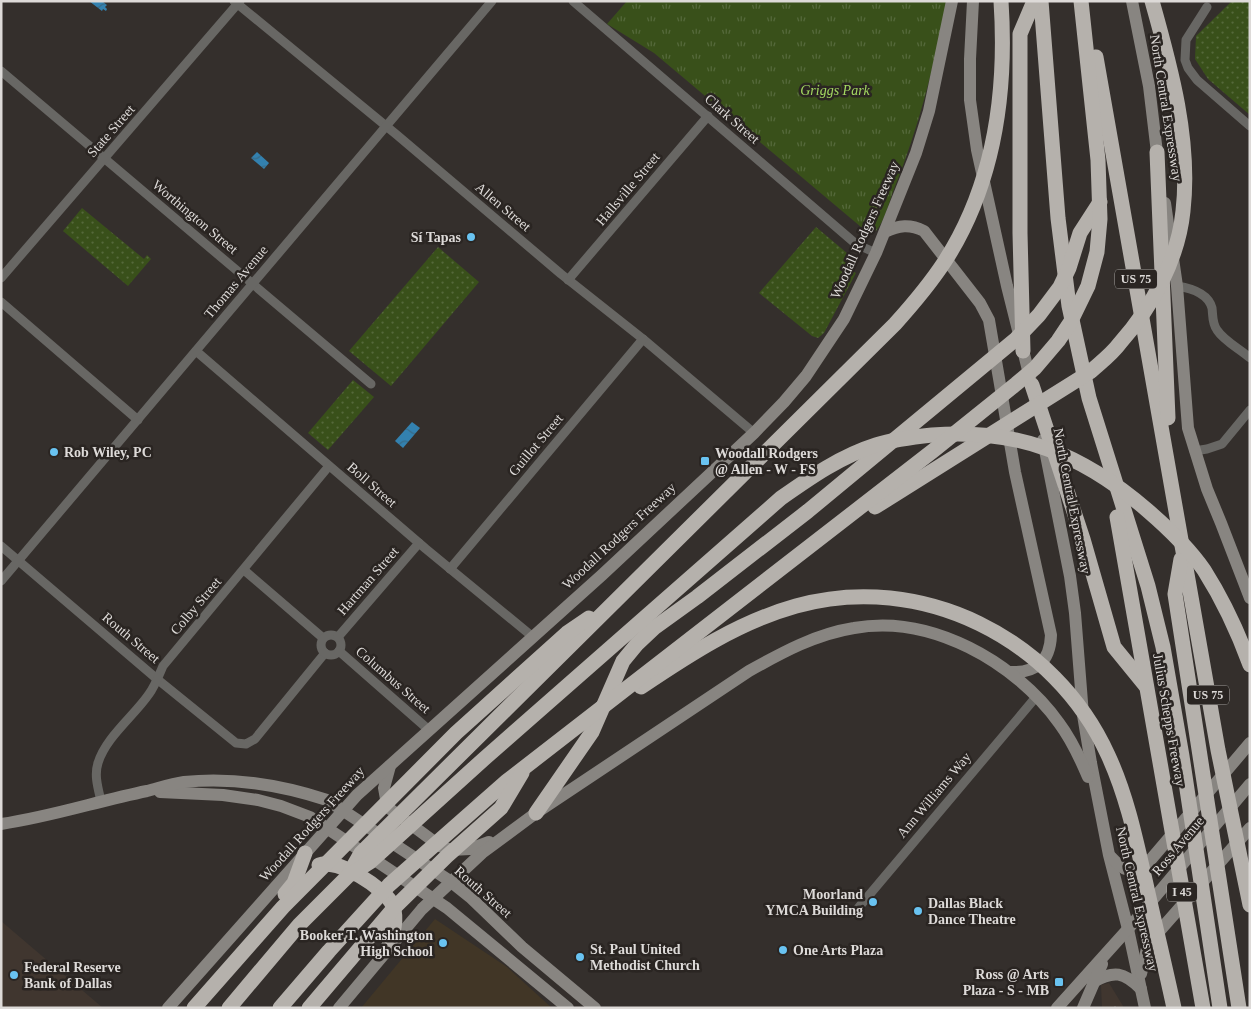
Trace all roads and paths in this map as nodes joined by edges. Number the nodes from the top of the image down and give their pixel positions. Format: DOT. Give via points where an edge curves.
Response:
graph roads {
  1 [pos="492,1"];
  2 [pos="573,1"];
  3 [pos="952,1"];
  4 [pos="973,1"];
  5 [pos="1001,1"];
  6 [pos="1034,1"];
  7 [pos="1041,1"];
  8 [pos="1081,1"];
  9 [pos="1087,1"];
  10 [pos="1132,1"];
  11 [pos="1152,1"];
  12 [pos="237,2"];
  13 [pos="1207,7"];
  14 [pos="1,70"];
  15 [pos="708,116"];
  16 [pos="387,126"];
  17 [pos="1250,126"];
  18 [pos="1157,152"];
  19 [pos="105,159"];
  20 [pos="1100,202"];
  21 [pos="885,232"];
  22 [pos="876,253"];
  23 [pos="1,278"];
  24 [pos="568,280"];
  25 [pos="253,284"];
  26 [pos="1178,286"];
  27 [pos="1,302"];
  28 [pos="642,339"];
  29 [pos="196,351"];
  30 [pos="1023,351"];
  31 [pos="1250,358"];
  32 [pos="371,384"];
  33 [pos="1032,385"];
  34 [pos="1250,410"];
  35 [pos="138,420"];
  36 [pos="754,433"];
  37 [pos="1101,438"];
  38 [pos="1194,451"];
  39 [pos="329,466"];
  40 [pos="1176,507"];
  41 [pos="831,529"];
  42 [pos="419,543"];
  43 [pos="1183,545"];
  44 [pos="1,546"];
  45 [pos="18,561"];
  46 [pos="450,569"];
  47 [pos="244,570"];
  48 [pos="1,581"];
  49 [pos="1250,598"];
  50 [pos="617,599"];
  51 [pos="338,637"];
  52 [pos="533,637"];
  53 [pos="323,638"];
  54 [pos="339,651"];
  55 [pos="325,653"];
  56 [pos="1250,665"];
  57 [pos="1010,672"];
  58 [pos="157,679"];
  59 [pos="1147,688"];
  60 [pos="1036,696"];
  61 [pos="428,730"];
  62 [pos="1250,744"];
  63 [pos="391,764"];
  64 [pos="526,766"];
  65 [pos="506,780"];
  66 [pos="1250,784"];
  67 [pos="147,791"];
  68 [pos="101,801"];
  69 [pos="1100,807"];
  70 [pos="343,811"];
  71 [pos="536,812"];
  72 [pos="1,824"];
  73 [pos="328,828"];
  74 [pos="1250,828"];
  75 [pos="503,836"];
  76 [pos="305,854"];
  77 [pos="1109,856"];
  78 [pos="348,876"];
  79 [pos="450,881"];
  80 [pos="294,883"];
  81 [pos="433,898"];
  82 [pos="1250,905"];
  83 [pos="854,913"];
  84 [pos="1128,929"];
  85 [pos="1109,950"];
  86 [pos="387,951"];
  87 [pos="1093,982"];
  88 [pos="1140,985"];
  89 [pos="168,1008"];
  90 [pos="193,1008"];
  91 [pos="229,1008"];
  92 [pos="280,1008"];
  93 [pos="310,1008"];
  94 [pos="339,1008"];
  95 [pos="568,1008"];
  96 [pos="595,1008"];
  97 [pos="1057,1008"];
  98 [pos="1083,1008"];
  99 [pos="1145,1008"];
  100 [pos="1174,1008"];
  101 [pos="1203,1008"];
  102 [pos="1220,1008"];
  103 [pos="1239,1008"];
  1 -- 16 [label="street, Thomas Avenue"];
  2 -- 15 [label="street, Clark Street"];
  3 -- 21 [label="main road, Woodall Rodgers Freeway" via="927,117"];
  4 -- 30 [label="main road, North Central Expressway" via="970,92 975,133"];
  5 -- 50 [label="highway" via="1003,73 995,138 976,199 945,261 895,324"];
  6 -- 30 [label="highway" via="1020,34"];
  7 -- 37 [label="highway" via="1065,278 1077,348"];
  8 -- 20 [label="highway"];
  9 -- 40 [label="highway, US 75"];
  10 -- 18 [label="main road, North Central Expressway" via="1150,86"];
  11 -- 41 [label="highway" via="1176,99 1185,178 1183,213 1174,253 1141,317 1119,345 1090,372 858,517"];
  12 -- 16 [label="street, Allen Street"];
  12 -- 19 [label="street, State Street"];
  13 -- 17 [label="street" via="1186,40 1185,60 1197,80"];
  14 -- 19 [label="street, Worthington Street"];
  15 -- 22 [label="street, Clark Street" via="856,244"];
  15 -- 24 [label="street, Hallsville Street"];
  16 -- 24 [label="street, Allen Street"];
  16 -- 25 [label="street, Thomas Avenue"];
  18 -- 26 [label="main road, North Central Expressway"];
  18 -- 40 [label="highway" via="1169,434"];
  19 -- 23 [label="street, State Street"];
  19 -- 25 [label="street, Worthington Street"];
  20 -- 41 [label="highway" via="1099,235 1091,277 1080,304 1058,341 1016,384"];
  20 -- 71 [label="highway" via="1080,233 1060,287 1016,339 808,511 636,644 622,661 592,732"];
  21 -- 22 [label="main road, Woodall Rodgers Freeway"];
  21 -- 57 [label="main road" via="906,226 924,231 980,303 988,320 1015,472 1051,635 1047,656 1040,664 1031,670"];
  22 -- 36 [label="main road, Woodall Rodgers Freeway" via="844,319 815,365"];
  24 -- 28 [label="street, Allen Street"];
  25 -- 29 [label="street, Thomas Avenue"];
  25 -- 32 [label="street, Worthington Street"];
  26 -- 31 [label="street" via="1195,290 1208,299 1218,332"];
  26 -- 38 [label="main road, North Central Expressway" via="1188,428"];
  27 -- 35 [label="street"];
  28 -- 36 [label="street, Allen Street"];
  28 -- 46 [label="street, Guillot Street"];
  29 -- 35 [label="street, Thomas Avenue"];
  29 -- 39 [label="street, Boll Street"];
  30 -- 33 [label="main road, North Central Expressway"];
  33 -- 59 [label="highway" via="1083,539 1114,647"];
  33 -- 69 [label="main road, North Central Expressway" via="1070,576 1082,715"];
  34 -- 38 [label="street" via="1222,444"];
  35 -- 45 [label="street, Thomas Avenue"];
  36 -- 52 [label="main road, Woodall Rodgers Freeway"];
  37 -- 59 [label="highway, Julius Schepps Freeway / I 45"];
  37 -- 102 [label="highway" via="1148,586 1168,667"];
  38 -- 49 [label="main road, North Central Expressway"];
  39 -- 42 [label="street, Boll Street"];
  39 -- 47 [label="street, Colby Street"];
  40 -- 43 [label="highway, US 75"];
  41 -- 65 [label="highway"];
  42 -- 46 [label="street, Boll Street"];
  42 -- 51 [label="street, Hartman Street"];
  43 -- 82 [label="highway, US 75" via="1218,750"];
  43 -- 103 [label="highway" via="1176,594"];
  44 -- 45 [label="street, Routh Street"];
  45 -- 48 [label="street, Thomas Avenue"];
  45 -- 58 [label="street, Routh Street"];
  46 -- 52 [label="street, Boll Street"];
  47 -- 53 [label="street"];
  47 -- 58 [label="street, Colby Street" via="163,666"];
  50 -- 78 [label="highway" via="361,853"];
  50 -- 90 [label="highway" via="567,633 456,733 283,907"];
  51 -- 53 [label="street" via="330,634"];
  51 -- 54 [label="street, Columbus Street"];
  52 -- 61 [label="main road, Woodall Rodgers Freeway"];
  53 -- 55 [label="street" via="321,644"];
  54 -- 55 [label="street, Columbus Street" via="331,655"];
  54 -- 61 [label="street, Columbus Street"];
  55 -- 58 [label="street, Routh Street" via="255,738 246,744 236,743"];
  56 -- 78 [label="highway" via="1226,609 1203,569 1169,529 1098,472 1024,441 987,434 907,438 876,445 821,470 781,498 370,862"];
  57 -- 60 [label="main road"];
  57 -- 71 [label="main road" via="967,647 915,629 856,627 821,636 749,671"];
  58 -- 68 [label="street, Colby Street" via="98,762"];
  59 -- 101 [label="highway, Julius Schepps Freeway / I 45"];
  60 -- 69 [label="main road" via="1059,722 1074,746"];
  60 -- 83 [label="street, Ann Williams Way"];
  61 -- 63 [label="main road, Woodall Rodgers Freeway"];
  62 -- 77 [label="main road" via="1147,864 1127,870"];
  63 -- 70 [label="main road, Woodall Rodgers Freeway"];
  63 -- 75 [label="main road" via="384,788 390,809 440,846 451,850 470,850"];
  64 -- 65 [label="highway"];
  64 -- 93 [label="highway" via="501,808 394,908"];
  64 -- 100 [label="highway" via="701,648 770,614 812,602 856,597 903,600 950,610 998,632 1035,658 1070,693 1097,733 1128,808"];
  65 -- 92 [label="highway" via="389,885"];
  66 -- 84 [label="main road, Ross Avenue"];
  67 -- 68 [label="main road"];
  67 -- 70 [label="main road, Routh Street" via="183,782 252,783 306,793 327,800"];
  67 -- 73 [label="main road" via="258,800 306,814"];
  68 -- 72 [label="main road"];
  69 -- 77 [label="main road, North Central Expressway"];
  70 -- 73 [label="main road, Woodall Rodgers Freeway"];
  70 -- 79 [label="main road, Routh Street"];
  71 -- 75 [label="main road"];
  73 -- 76 [label="main road, Woodall Rodgers Freeway"];
  73 -- 81 [label="main road"];
  74 -- 88 [label="main road" via="1148,944"];
  75 -- 79 [label="main road"];
  76 -- 80 [label="highway"];
  76 -- 89 [label="main road, Woodall Rodgers Freeway"];
  77 -- 84 [label="main road, North Central Expressway"];
  78 -- 91 [label="highway" via="299,925"];
  79 -- 81 [label="main road"];
  79 -- 96 [label="main road, Routh Street"];
  80 -- 86 [label="highway" via="309,868 323,863 337,865 365,879 392,904 396,920"];
  80 -- 90 [label="highway"];
  81 -- 86 [label="main road"];
  81 -- 95 [label="main road"];
  84 -- 85 [label="main road, Ross Avenue"];
  84 -- 88 [label="main road, North Central Expressway"];
  85 -- 87 [label="main road, Ross Avenue"];
  85 -- 97 [label="main road, Ross Avenue"];
  86 -- 94 [label="main road"];
  87 -- 88 [label="main road" via="1106,974 1118,974"];
  87 -- 98 [label="main road, Ross Avenue"];
  88 -- 99 [label="main road, North Central Expressway"];
}
